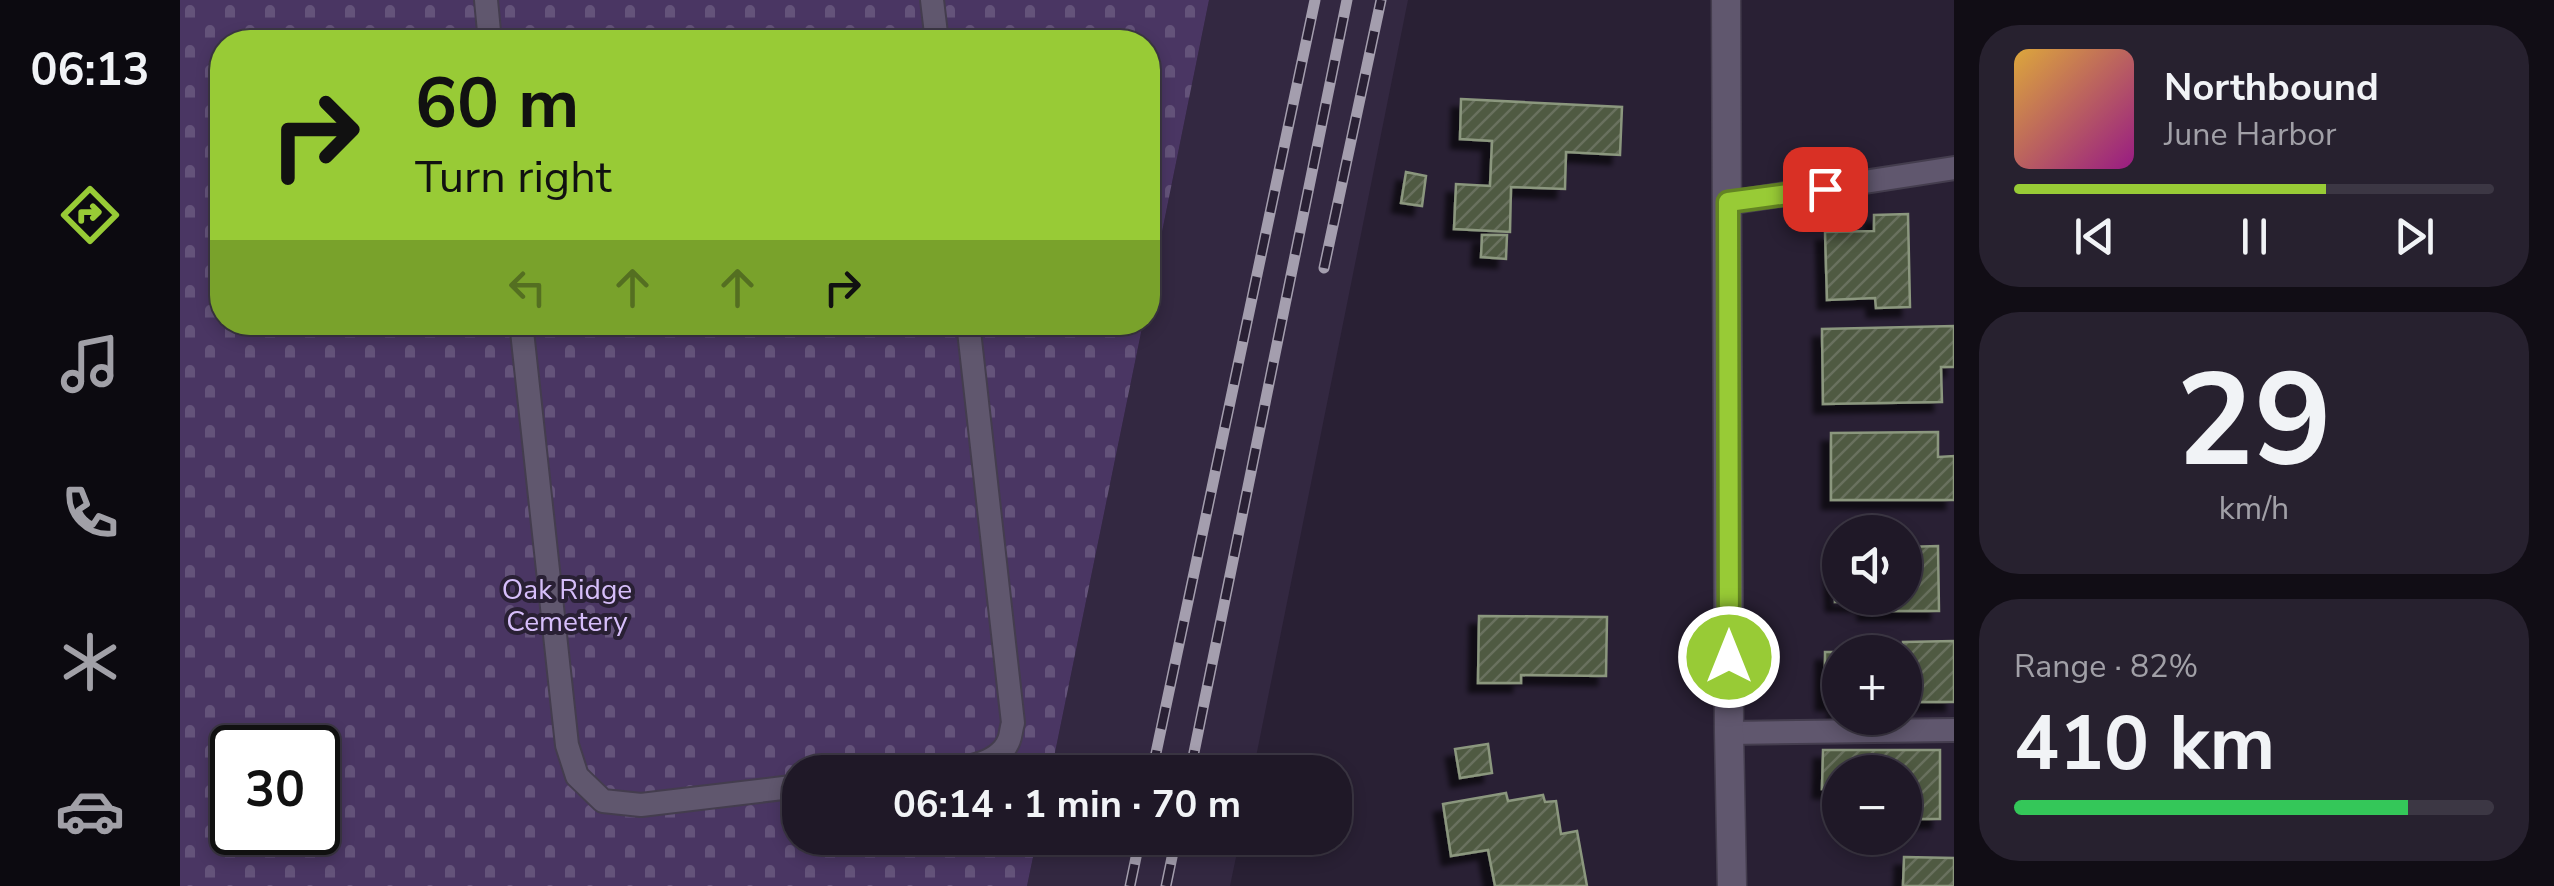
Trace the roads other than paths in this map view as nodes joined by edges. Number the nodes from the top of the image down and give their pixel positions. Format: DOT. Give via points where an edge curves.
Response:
graph roads {
  1 [pos="486,0"];
  2 [pos="932,0"];
  3 [pos="1726,0"];
  4 [pos="489,30"];
  5 [pos="936,30"];
  6 [pos="1954,168"];
  7 [pos="1728,202"];
  8 [pos="522,335"];
  9 [pos="969,335"];
  10 [pos="1954,730"];
  11 [pos="1729,733"];
  12 [pos="997,755"];
  13 [pos="782,788"];
  14 [pos="1732,886"];
  1 -- 4 [label="lane"];
  2 -- 5 [label="lane"];
  3 -- 7 [label="street"];
  6 -- 7 [label="lane"];
  7 -- 11 [label="street"];
  8 -- 13 [label="lane" via="567,745 577,776 604,801 642,805"];
  9 -- 12 [label="lane" via="1013,723"];
  10 -- 11 [label="lane"];
  11 -- 14 [label="street"];
}
